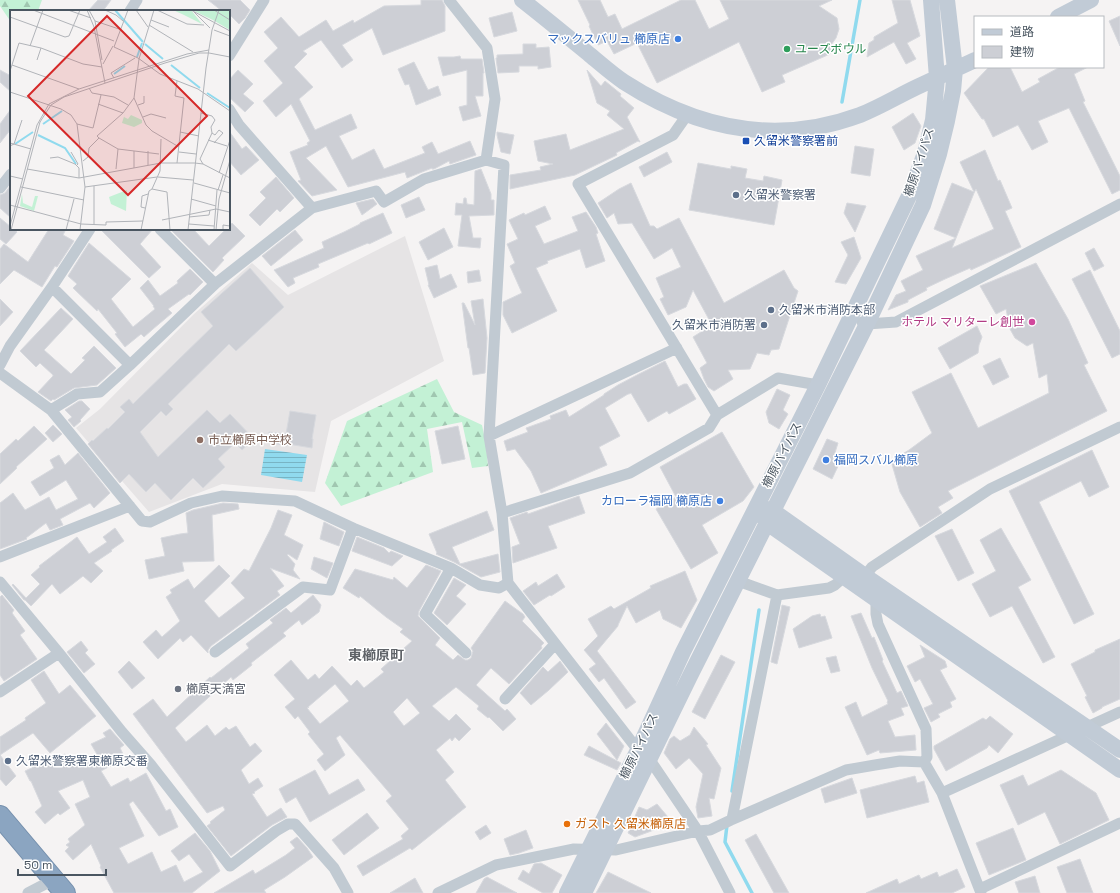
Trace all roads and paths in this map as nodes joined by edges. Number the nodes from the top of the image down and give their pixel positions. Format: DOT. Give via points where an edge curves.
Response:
graph roads {
  1 [pos="137,0"];
  2 [pos="264,0"];
  3 [pos="448,0"];
  4 [pos="522,0"];
  5 [pos="931,0"];
  6 [pos="947,0"];
  7 [pos="1091,0"];
  8 [pos="131,10"];
  9 [pos="1060,16"];
  10 [pos="230,54"];
  11 [pos="974,60"];
  12 [pos="955,69"];
  13 [pos="937,78"];
  14 [pos="230,111"];
  15 [pos="687,115"];
  16 [pos="486,160"];
  17 [pos="10,175"];
  18 [pos="0,188"];
  19 [pos="1120,204"];
  20 [pos="312,208"];
  21 [pos="89,230"];
  22 [pos="161,230"];
  23 [pos="215,284"];
  24 [pos="52,287"];
  25 [pos="850,318"];
  26 [pos="867,324"];
  27 [pos="677,348"];
  28 [pos="0,365"];
  29 [pos="130,365"];
  30 [pos="0,373"];
  31 [pos="818,386"];
  32 [pos="51,410"];
  33 [pos="717,415"];
  34 [pos="1120,427"];
  35 [pos="489,436"];
  36 [pos="757,505"];
  37 [pos="130,506"];
  38 [pos="502,513"];
  39 [pos="770,517"];
  40 [pos="354,528"];
  41 [pos="0,557"];
  42 [pos="451,568"];
  43 [pos="865,576"];
  44 [pos="844,578"];
  45 [pos="738,581"];
  46 [pos="0,582"];
  47 [pos="508,583"];
  48 [pos="777,595"];
  49 [pos="876,600"];
  50 [pos="555,644"];
  51 [pos="215,652"];
  52 [pos="59,653"];
  53 [pos="466,653"];
  54 [pos="0,692"];
  55 [pos="505,699"];
  56 [pos="1120,712"];
  57 [pos="1086,728"];
  58 [pos="1070,735"];
  59 [pos="1120,750"];
  60 [pos="644,755"];
  61 [pos="924,762"];
  62 [pos="1120,770"];
  63 [pos="942,792"];
  64 [pos="0,816"];
  65 [pos="732,819"];
  66 [pos="1120,823"];
  67 [pos="698,832"];
  68 [pos="589,849"];
  69 [pos="605,850"];
  70 [pos="59,886"];
  71 [pos="981,891"];
  72 [pos="28,893"];
  73 [pos="348,893"];
  74 [pos="438,893"];
  75 [pos="567,893"];
  76 [pos="584,893"];
  77 [pos="730,893"];
  1 -- 8 [label="street"];
  2 -- 10 [label="street"];
  3 -- 16 [label="street" via="487,48 495,99"];
  4 -- 15 [label="street" via="622,81 655,101"];
  5 -- 13 [label="street, 櫛原バイパス"];
  6 -- 12 [label="street, 櫛原バイパス"];
  7 -- 9 [label="street"];
  11 -- 12 [label="street"];
  12 -- 13 [label="street"];
  12 -- 26 [label="street, 櫛原バイパス" via="953,91 939,154 922,205"];
  13 -- 15 [label="street" via="859,115 799,129 766,132 728,127"];
  13 -- 25 [label="street, 櫛原バイパス" via="933,120 925,153 909,196"];
  14 -- 20 [label="street" via="239,125"];
  15 -- 27 [label="street" via="673,135 578,184"];
  16 -- 20 [label="street" via="424,179 384,202 376,191"];
  16 -- 35 [label="street" via="504,165"];
  17 -- 18 [label="street"];
  19 -- 26 [label="street" via="896,322"];
  20 -- 23 [label="street"];
  21 -- 24 [label="street"];
  22 -- 23 [label="street"];
  23 -- 29 [label="street"];
  24 -- 28 [label="street" via="10,346"];
  24 -- 29 [label="street"];
  25 -- 26 [label="street"];
  25 -- 31 [label="street, 櫛原バイパス"];
  26 -- 39 [label="street, 櫛原バイパス"];
  27 -- 33 [label="street"];
  27 -- 35 [label="street"];
  29 -- 32 [label="street" via="100,392 77,394"];
  30 -- 32 [label="street"];
  31 -- 33 [label="street" via="778,378"];
  31 -- 36 [label="street, 櫛原バイパス"];
  32 -- 37 [label="street"];
  33 -- 38 [label="street" via="709,428 630,473"];
  34 -- 43 [label="street" via="990,489 872,567"];
  35 -- 38 [label="street"];
  36 -- 39 [label="street"];
  36 -- 60 [label="street, 櫛原バイパス" via="683,652"];
  37 -- 40 [label="street" via="142,521 150,522 191,503 222,496 295,501"];
  37 -- 41 [label="street"];
  38 -- 47 [label="street"];
  39 -- 43 [label="street"];
  39 -- 44 [label="street"];
  39 -- 45 [label="street, 櫛原バイパス"];
  40 -- 42 [label="street"];
  40 -- 51 [label="street" via="330,590 302,587"];
  42 -- 47 [label="street" via="480,585 499,588"];
  42 -- 53 [label="street" via="425,614"];
  43 -- 57 [label="street"];
  44 -- 48 [label="street" via="829,588"];
  44 -- 49 [label="street"];
  45 -- 48 [label="street"];
  45 -- 60 [label="street, 櫛原バイパス" via="690,676"];
  46 -- 52 [label="street"];
  47 -- 50 [label="street"];
  48 -- 65 [label="street"];
  49 -- 58 [label="street"];
  49 -- 61 [label="street" via="878,624 926,729 927,757"];
  50 -- 55 [label="street"];
  50 -- 60 [label="street"];
  52 -- 54 [label="street"];
  52 -- 73 [label="street" via="230,866 288,824 295,824 334,868"];
  56 -- 57 [label="street"];
  57 -- 58 [label="street"];
  57 -- 59 [label="street"];
  58 -- 62 [label="street"];
  58 -- 63 [label="street"];
  60 -- 67 [label="street"];
  60 -- 68 [label="street, 櫛原バイパス"];
  60 -- 69 [label="street, 櫛原バイパス"];
  61 -- 63 [label="street"];
  61 -- 65 [label="street" via="900,761 846,770"];
  63 -- 71 [label="street"];
  64 -- 70 [label="highway"];
  65 -- 67 [label="street" via="710,830"];
  66 -- 71 [label="street"];
  67 -- 69 [label="street" via="616,850"];
  67 -- 77 [label="street"];
  68 -- 69 [label="street"];
  68 -- 74 [label="street" via="574,849 496,865"];
  68 -- 75 [label="street, 櫛原バイパス"];
  69 -- 76 [label="street, 櫛原バイパス"];
  70 -- 72 [label="street"];
}
